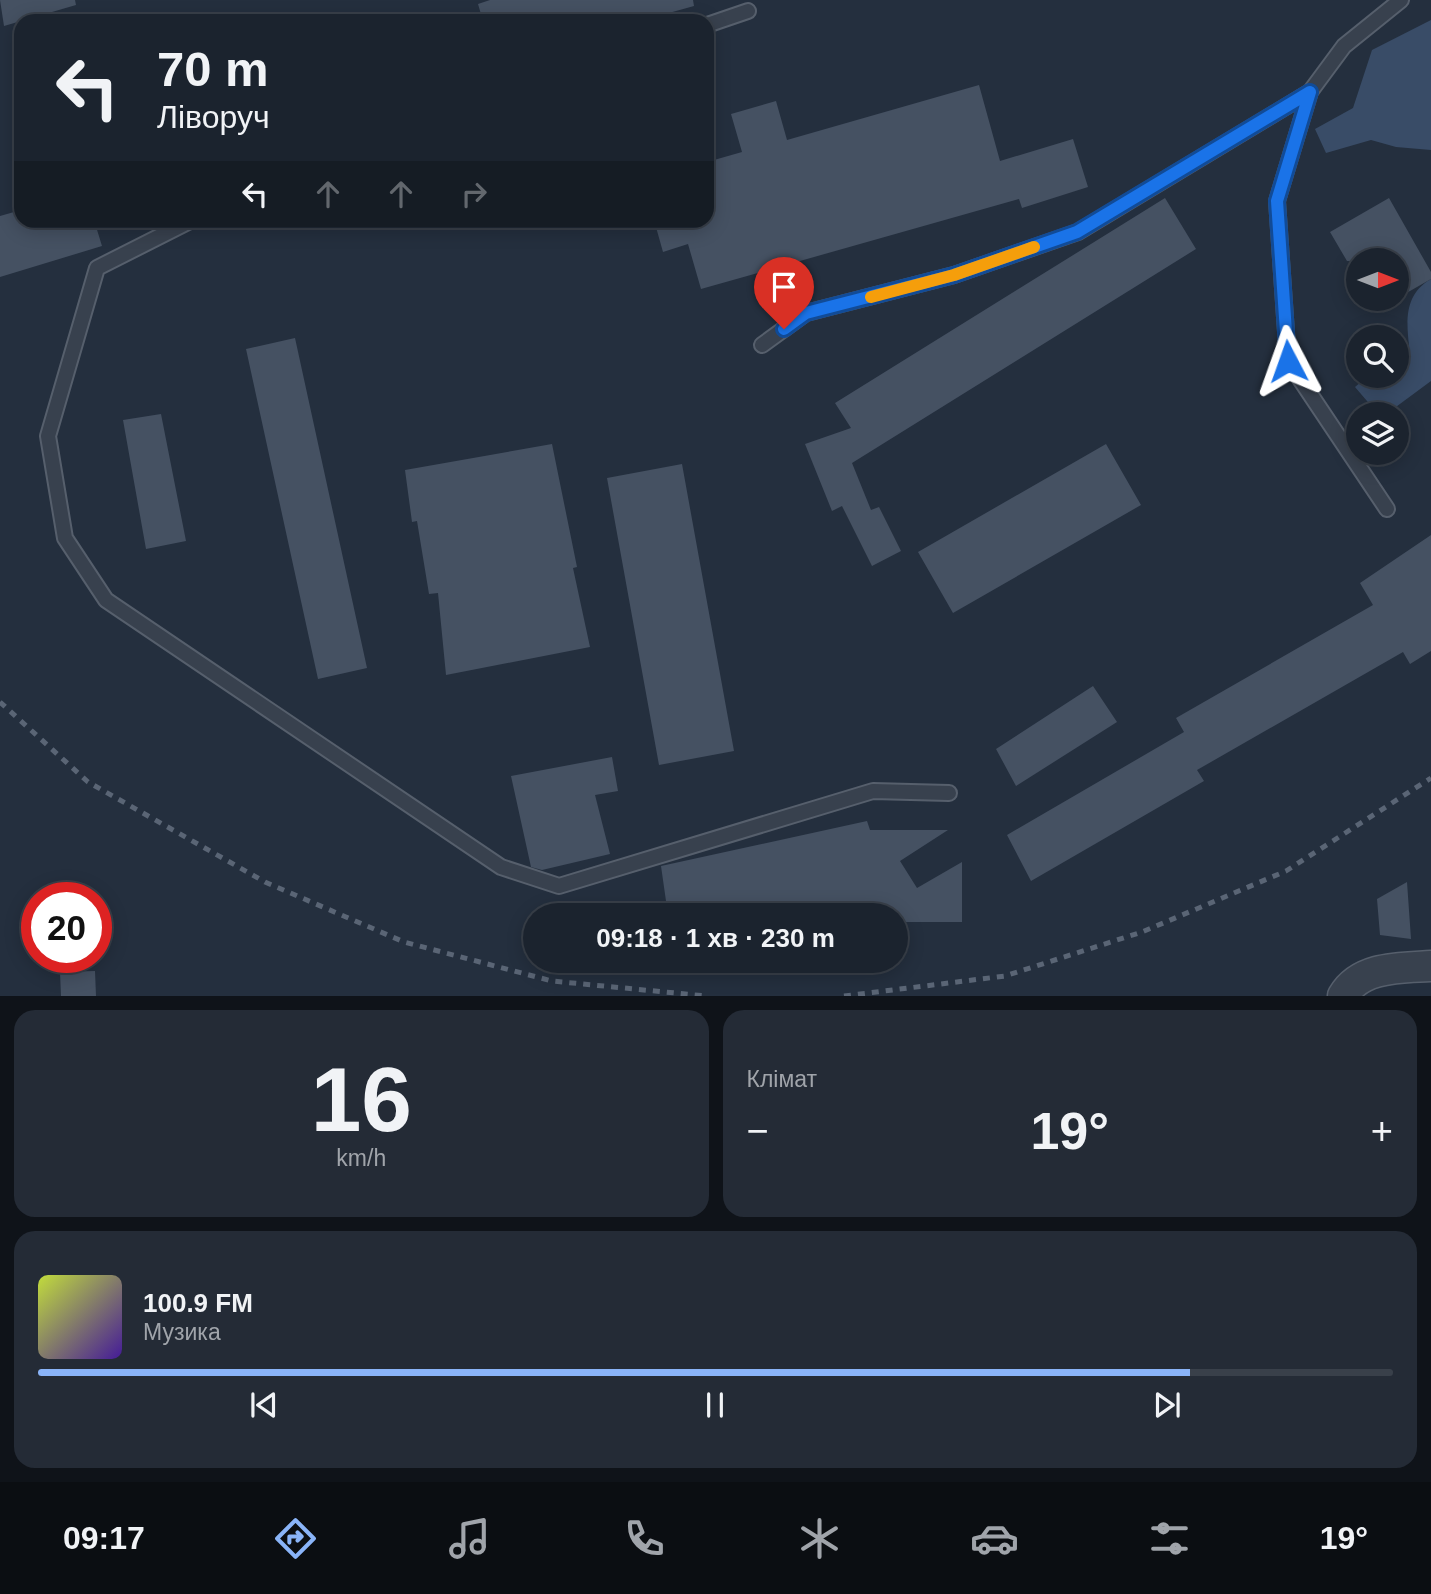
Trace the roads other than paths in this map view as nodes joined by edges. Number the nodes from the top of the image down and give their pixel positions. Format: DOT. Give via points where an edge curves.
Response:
graph roads {
  1 [pos="1401,0"];
  2 [pos="748,11"];
  3 [pos="714,22"];
  4 [pos="1310,92"];
  5 [pos="176,228"];
  6 [pos="762,345"];
  7 [pos="1387,509"];
  8 [pos="949,793"];
  9 [pos="1431,966"];
  10 [pos="1345,993"];
  1 -- 4 [label="lane" via="1344,46"];
  2 -- 3 [label="lane"];
  4 -- 6 [label="lane" via="1077,232 954,275 806,313"];
  4 -- 7 [label="lane" via="1277,201 1288,361"];
  5 -- 8 [label="lane" via="97,268 47,436 65,538 106,600 501,867 559,886 873,791"];
  9 -- 10 [label="street" via="1368,974"];
}
